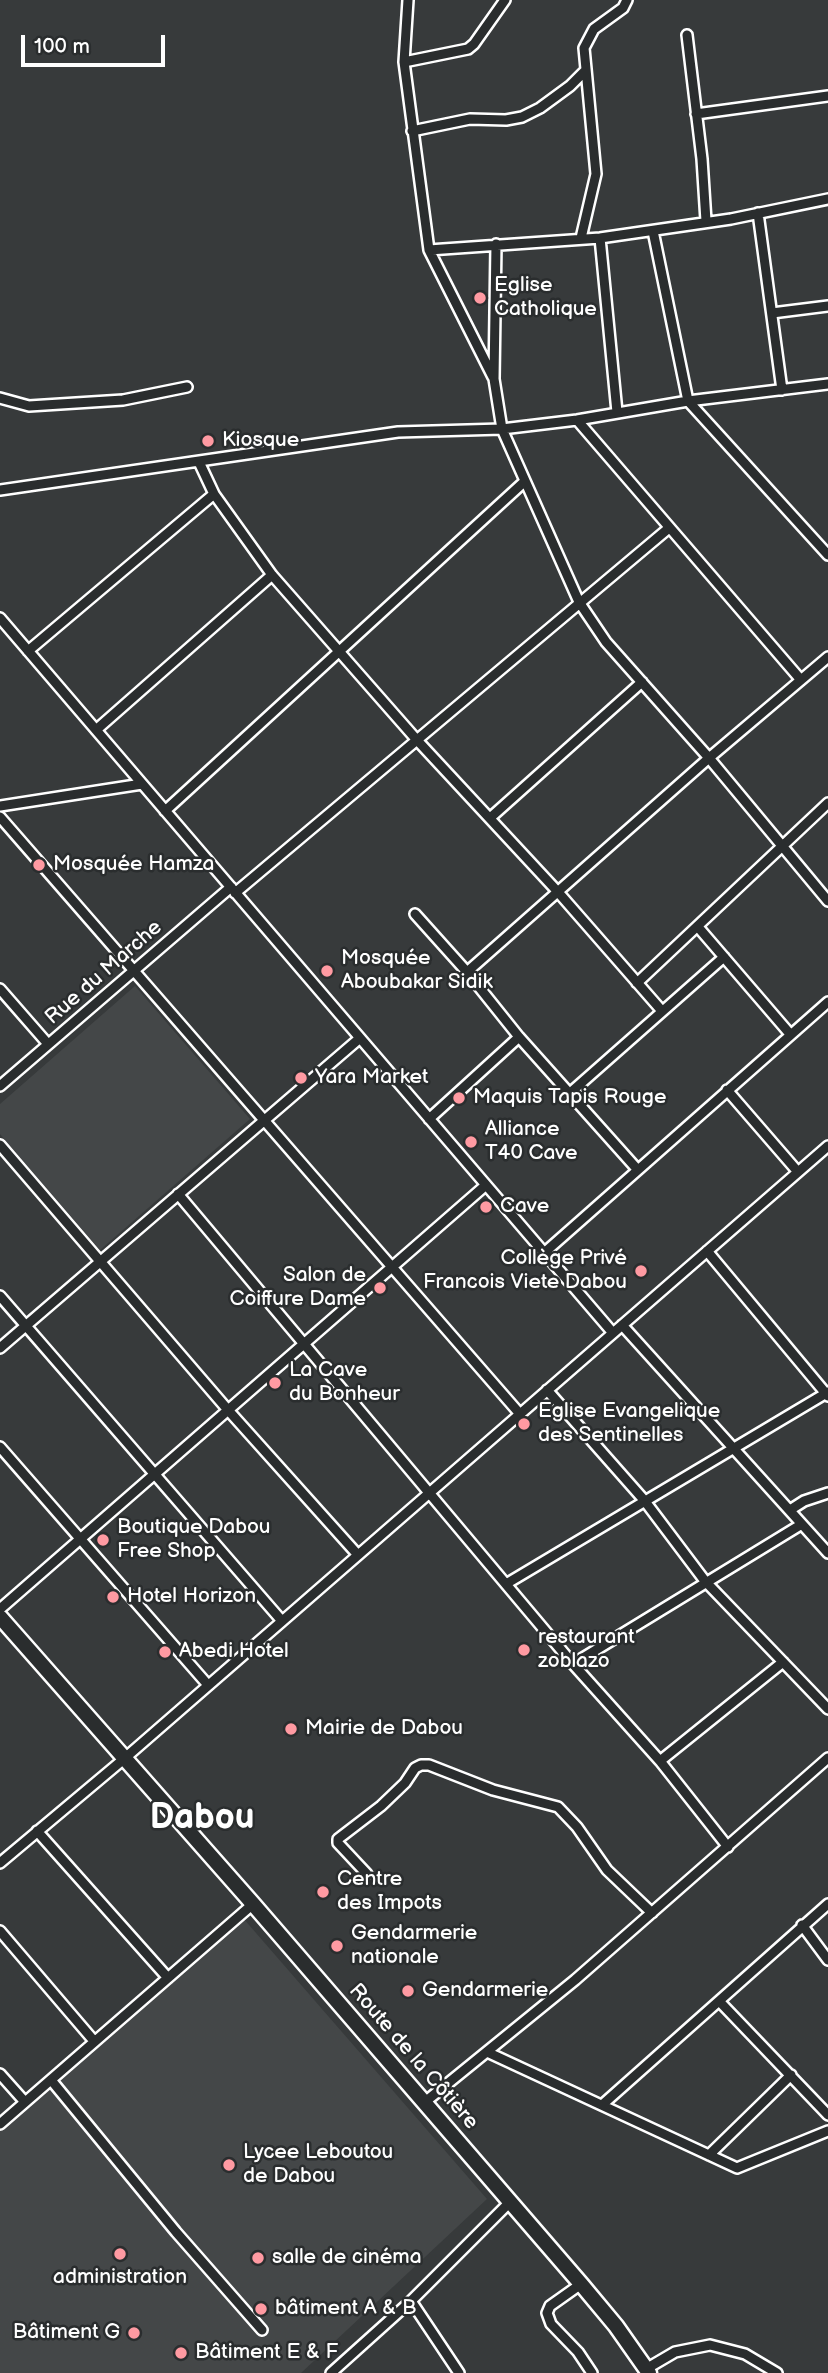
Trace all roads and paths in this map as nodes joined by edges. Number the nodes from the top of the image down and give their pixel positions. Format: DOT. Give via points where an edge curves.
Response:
graph roads {
  1 [pos="408,0"];
  2 [pos="505,0"];
  3 [pos="627,0"];
  4 [pos="687,35"];
  5 [pos="404,62"];
  6 [pos="585,71"];
  7 [pos="828,96"];
  8 [pos="695,114"];
  9 [pos="412,131"];
  10 [pos="828,199"];
  11 [pos="758,213"];
  12 [pos="706,221"];
  13 [pos="653,231"];
  14 [pos="581,238"];
  15 [pos="600,238"];
  16 [pos="496,244"];
  17 [pos="429,250"];
  18 [pos="828,306"];
  19 [pos="772,313"];
  20 [pos="494,379"];
  21 [pos="828,384"];
  22 [pos="187,387"];
  23 [pos="782,390"];
  24 [pos="0,398"];
  25 [pos="688,401"];
  26 [pos="617,412"];
  27 [pos="577,420"];
  28 [pos="502,429"];
  29 [pos="200,462"];
  30 [pos="524,482"];
  31 [pos="0,490"];
  32 [pos="214,494"];
  33 [pos="669,528"];
  34 [pos="828,555"];
  35 [pos="272,575"];
  36 [pos="579,602"];
  37 [pos="0,618"];
  38 [pos="28,651"];
  39 [pos="340,652"];
  40 [pos="828,657"];
  41 [pos="801,680"];
  42 [pos="642,682"];
  43 [pos="96,730"];
  44 [pos="416,739"];
  45 [pos="709,758"];
  46 [pos="142,783"];
  47 [pos="828,803"];
  48 [pos="0,806"];
  49 [pos="165,811"];
  50 [pos="0,817"];
  51 [pos="490,818"];
  52 [pos="782,847"];
  53 [pos="233,890"];
  54 [pos="558,892"];
  55 [pos="828,901"];
  56 [pos="415,914"];
  57 [pos="698,927"];
  58 [pos="724,957"];
  59 [pos="134,971"];
  60 [pos="467,972"];
  61 [pos="637,983"];
  62 [pos="0,989"];
  63 [pos="828,1002"];
  64 [pos="662,1011"];
  65 [pos="790,1034"];
  66 [pos="519,1037"];
  67 [pos="360,1038"];
  68 [pos="48,1044"];
  69 [pos="0,1086"];
  70 [pos="727,1090"];
  71 [pos="570,1093"];
  72 [pos="429,1119"];
  73 [pos="264,1120"];
  74 [pos="0,1145"];
  75 [pos="828,1146"];
  76 [pos="638,1169"];
  77 [pos="798,1172"];
  78 [pos="486,1185"];
  79 [pos="178,1194"];
  80 [pos="707,1251"];
  81 [pos="544,1253"];
  82 [pos="101,1261"];
  83 [pos="392,1266"];
  84 [pos="0,1296"];
  85 [pos="26,1325"];
  86 [pos="622,1325"];
  87 [pos="613,1333"];
  88 [pos="304,1343"];
  89 [pos="0,1348"];
  90 [pos="547,1390"];
  91 [pos="827,1394"];
  92 [pos="228,1410"];
  93 [pos="520,1414"];
  94 [pos="0,1447"];
  95 [pos="733,1448"];
  96 [pos="155,1474"];
  97 [pos="430,1492"];
  98 [pos="828,1493"];
  99 [pos="644,1500"];
  100 [pos="790,1510"];
  101 [pos="802,1524"];
  102 [pos="80,1538"];
  103 [pos="828,1553"];
  104 [pos="358,1555"];
  105 [pos="705,1581"];
  106 [pos="506,1584"];
  107 [pos="0,1609"];
  108 [pos="0,1617"];
  109 [pos="282,1621"];
  110 [pos="783,1662"];
  111 [pos="573,1664"];
  112 [pos="208,1685"];
  113 [pos="828,1709"];
  114 [pos="125,1758"];
  115 [pos="828,1758"];
  116 [pos="660,1761"];
  117 [pos="37,1831"];
  118 [pos="728,1847"];
  119 [pos="0,1863"];
  120 [pos="367,1874"];
  121 [pos="253,1904"];
  122 [pos="828,1904"];
  123 [pos="652,1913"];
  124 [pos="802,1926"];
  125 [pos="0,1931"];
  126 [pos="828,1960"];
  127 [pos="168,1978"];
  128 [pos="719,2001"];
  129 [pos="94,2041"];
  130 [pos="487,2052"];
  131 [pos="0,2074"];
  132 [pos="791,2076"];
  133 [pos="51,2080"];
  134 [pos="25,2102"];
  135 [pos="425,2102"];
  136 [pos="602,2105"];
  137 [pos="828,2115"];
  138 [pos="0,2124"];
  139 [pos="828,2131"];
  140 [pos="709,2155"];
  141 [pos="510,2202"];
  142 [pos="581,2284"];
  143 [pos="411,2301"];
  144 [pos="262,2330"];
  145 [pos="647,2371"];
  146 [pos="331,2373"];
  147 [pos="459,2373"];
  148 [pos="592,2373"];
  149 [pos="777,2373"];
  1 -- 5 [label="street"];
  2 -- 5 [label="street" via="468,49"];
  3 -- 6 [label="street" via="588,37"];
  4 -- 8 [label="street"];
  5 -- 9 [label="street"];
  6 -- 9 [label="street" via="522,117 470,120"];
  6 -- 14 [label="street" via="596,174"];
  7 -- 8 [label="street"];
  8 -- 12 [label="street"];
  9 -- 17 [label="street"];
  10 -- 11 [label="street"];
  11 -- 12 [label="street"];
  11 -- 19 [label="street"];
  12 -- 13 [label="street"];
  13 -- 15 [label="street"];
  13 -- 25 [label="street"];
  14 -- 15 [label="street"];
  14 -- 16 [label="street"];
  15 -- 26 [label="street"];
  16 -- 17 [label="street"];
  16 -- 20 [label="street"];
  17 -- 20 [label="street"];
  18 -- 19 [label="street"];
  19 -- 23 [label="street"];
  20 -- 28 [label="street"];
  21 -- 23 [label="street"];
  22 -- 24 [label="street" via="123,400 29,406"];
  23 -- 25 [label="street"];
  25 -- 26 [label="street"];
  25 -- 34 [label="street"];
  26 -- 27 [label="street"];
  27 -- 28 [label="street"];
  27 -- 33 [label="street"];
  28 -- 29 [label="street" via="398,432"];
  28 -- 30 [label="street"];
  29 -- 31 [label="street"];
  29 -- 32 [label="street"];
  30 -- 36 [label="street"];
  30 -- 39 [label="street"];
  32 -- 35 [label="street"];
  32 -- 38 [label="street"];
  33 -- 36 [label="street, Rue du Marche"];
  33 -- 41 [label="street"];
  35 -- 39 [label="street"];
  35 -- 43 [label="street"];
  36 -- 42 [label="street" via="606,642"];
  36 -- 44 [label="street, Rue du Marche"];
  37 -- 38 [label="street"];
  38 -- 43 [label="street"];
  39 -- 44 [label="street"];
  39 -- 49 [label="street"];
  40 -- 41 [label="street"];
  41 -- 45 [label="street"];
  42 -- 45 [label="street"];
  42 -- 51 [label="street"];
  43 -- 46 [label="street"];
  44 -- 51 [label="street"];
  44 -- 53 [label="street, Rue du Marche"];
  45 -- 52 [label="street"];
  45 -- 54 [label="street"];
  46 -- 48 [label="street"];
  46 -- 49 [label="street"];
  47 -- 52 [label="street"];
  49 -- 53 [label="street"];
  50 -- 59 [label="street"];
  51 -- 54 [label="street"];
  52 -- 55 [label="street"];
  52 -- 57 [label="street"];
  53 -- 59 [label="street, Rue du Marche"];
  53 -- 67 [label="street"];
  54 -- 60 [label="street"];
  54 -- 61 [label="street"];
  56 -- 60 [label="street"];
  57 -- 58 [label="street"];
  57 -- 61 [label="street"];
  58 -- 64 [label="street"];
  58 -- 65 [label="street"];
  59 -- 68 [label="street, Rue du Marche"];
  59 -- 73 [label="street"];
  60 -- 66 [label="street"];
  61 -- 64 [label="street"];
  62 -- 68 [label="street"];
  63 -- 65 [label="street"];
  64 -- 71 [label="street"];
  65 -- 70 [label="street"];
  66 -- 71 [label="street"];
  66 -- 72 [label="street"];
  67 -- 72 [label="street"];
  67 -- 73 [label="street"];
  68 -- 69 [label="street, Rue du Marche"];
  70 -- 76 [label="street"];
  70 -- 77 [label="street"];
  71 -- 76 [label="street"];
  72 -- 78 [label="street"];
  73 -- 79 [label="street"];
  73 -- 83 [label="street"];
  74 -- 82 [label="street"];
  75 -- 77 [label="street"];
  76 -- 81 [label="street"];
  77 -- 80 [label="street"];
  78 -- 81 [label="street"];
  78 -- 83 [label="street"];
  79 -- 82 [label="street"];
  79 -- 88 [label="street"];
  80 -- 86 [label="street"];
  80 -- 91 [label="street"];
  81 -- 87 [label="street"];
  82 -- 85 [label="street"];
  82 -- 92 [label="street"];
  83 -- 88 [label="street"];
  83 -- 93 [label="street"];
  84 -- 85 [label="street"];
  85 -- 89 [label="street"];
  85 -- 96 [label="street"];
  86 -- 87 [label="street"];
  86 -- 95 [label="street"];
  87 -- 90 [label="street"];
  88 -- 92 [label="street"];
  88 -- 97 [label="street"];
  90 -- 93 [label="street"];
  90 -- 99 [label="street"];
  91 -- 95 [label="street"];
  92 -- 96 [label="street"];
  92 -- 104 [label="street"];
  93 -- 97 [label="street"];
  94 -- 102 [label="street"];
  95 -- 99 [label="street"];
  95 -- 100 [label="street"];
  96 -- 102 [label="street"];
  96 -- 109 [label="street"];
  97 -- 104 [label="street"];
  97 -- 106 [label="street"];
  98 -- 100 [label="street"];
  99 -- 105 [label="street"];
  99 -- 106 [label="street"];
  100 -- 101 [label="street"];
  101 -- 103 [label="street"];
  101 -- 105 [label="street"];
  102 -- 107 [label="street"];
  102 -- 112 [label="street"];
  104 -- 109 [label="street"];
  105 -- 110 [label="street"];
  105 -- 111 [label="street"];
  106 -- 111 [label="street"];
  108 -- 114 [label="main road, Route de la Côtière"];
  109 -- 112 [label="street"];
  110 -- 113 [label="street"];
  110 -- 116 [label="street"];
  111 -- 116 [label="street"];
  112 -- 114 [label="street"];
  114 -- 117 [label="street"];
  114 -- 121 [label="main road, Route de la Côtière"];
  115 -- 118 [label="street"];
  116 -- 118 [label="street"];
  117 -- 119 [label="street"];
  117 -- 127 [label="street"];
  118 -- 123 [label="street"];
  120 -- 123 [label="street" via="338,1839 382,1806 415,1768 429,1765 493,1790 558,1807 607,1870"];
  121 -- 127 [label="street"];
  121 -- 135 [label="main road, Route de la Côtière"];
  122 -- 124 [label="street"];
  123 -- 130 [label="street"];
  124 -- 126 [label="street"];
  124 -- 128 [label="street"];
  125 -- 129 [label="street"];
  127 -- 129 [label="street"];
  128 -- 132 [label="street"];
  128 -- 136 [label="street"];
  129 -- 133 [label="street"];
  130 -- 135 [label="street"];
  130 -- 136 [label="street"];
  131 -- 134 [label="street"];
  132 -- 137 [label="street"];
  132 -- 140 [label="street"];
  133 -- 134 [label="street"];
  133 -- 144 [label="street"];
  134 -- 138 [label="street"];
  135 -- 141 [label="main road, Route de la Côtière"];
  136 -- 140 [label="street"];
  139 -- 140 [label="street" via="737,2168"];
  141 -- 142 [label="main road, Route de la Côtière"];
  141 -- 143 [label="street"];
  142 -- 145 [label="main road, Route de la Côtière"];
  142 -- 148 [label="street" via="547,2313"];
  143 -- 146 [label="street"];
  143 -- 147 [label="street"];
  145 -- 149 [label="street" via="674,2352 709,2344 746,2354"];
}
